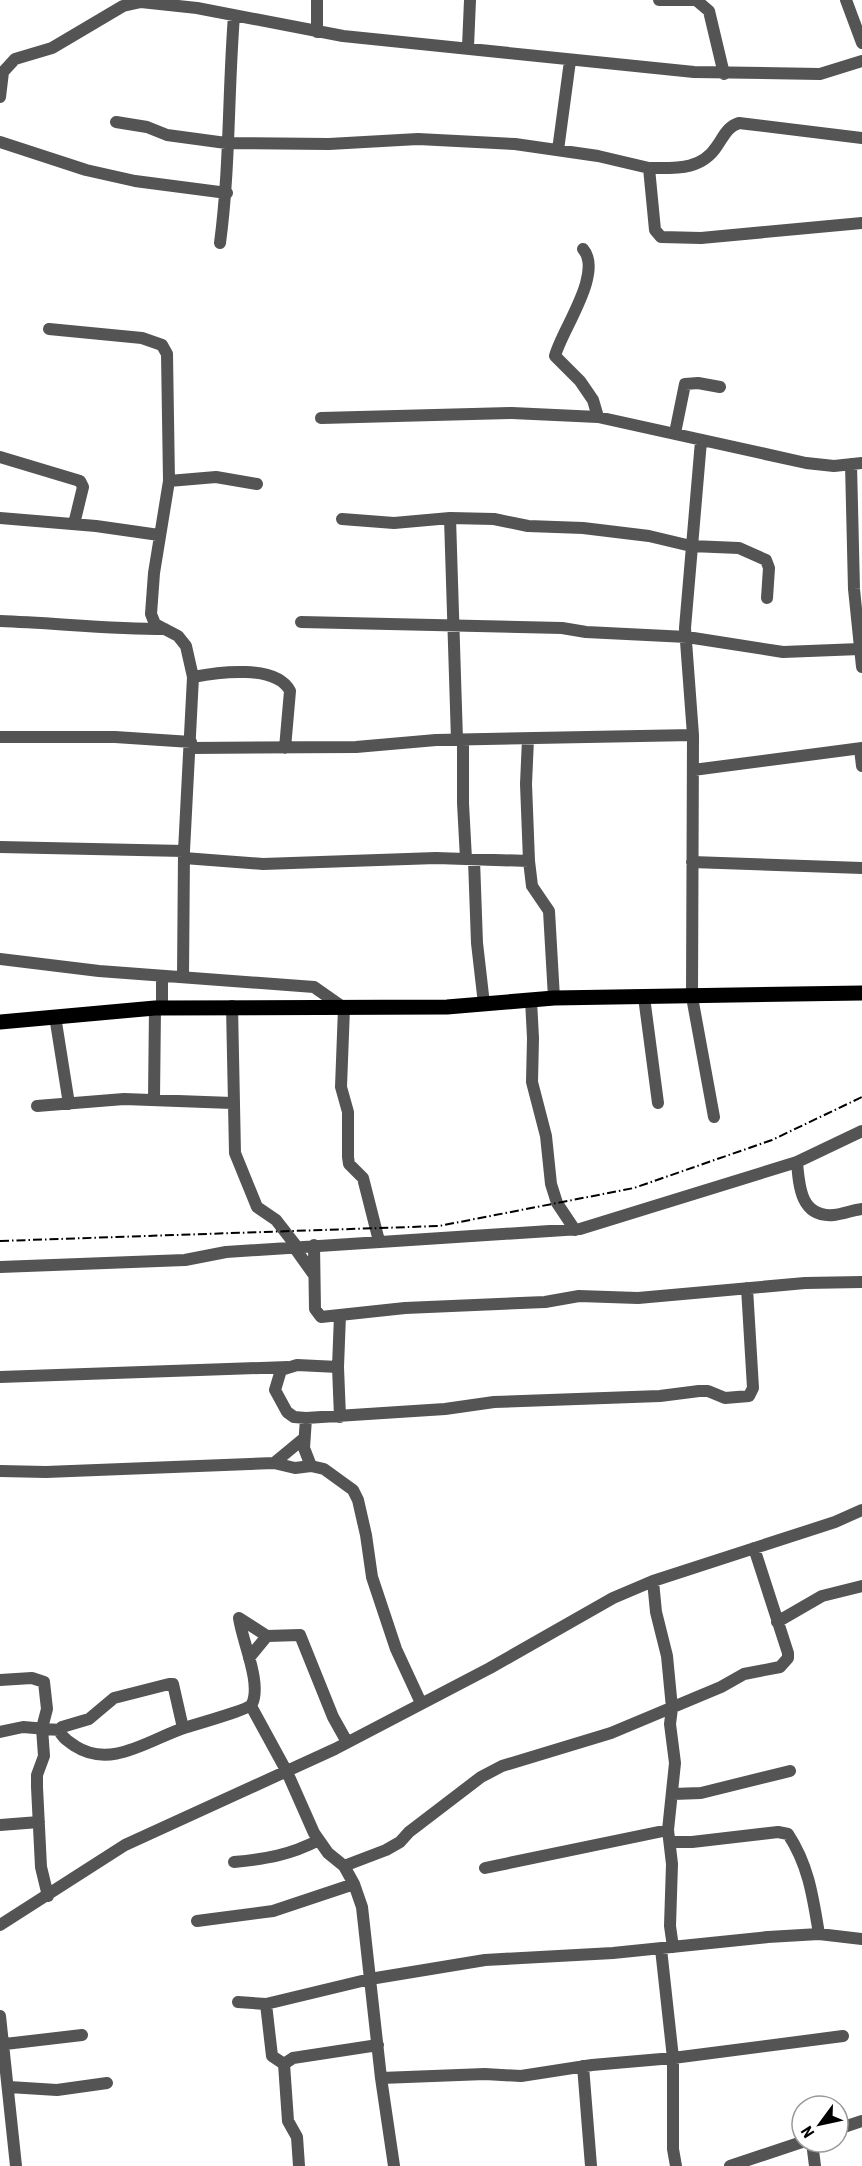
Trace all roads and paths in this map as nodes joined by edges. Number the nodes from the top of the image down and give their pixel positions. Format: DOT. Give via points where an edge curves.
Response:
graph roads {
  1 [pos="317,0"];
  2 [pos="470,0"];
  3 [pos="659,0"];
  4 [pos="696,0"];
  5 [pos="846,0"];
  6 [pos="216,6"];
  7 [pos="234,16"];
  8 [pos="317,32"];
  9 [pos="862,43"];
  10 [pos="468,47"];
  11 [pos="570,61"];
  12 [pos="862,61"];
  13 [pos="724,74"];
  14 [pos="0,98"];
  15 [pos="116,122"];
  16 [pos="862,138"];
  17 [pos="0,142"];
  18 [pos="226,142"];
  19 [pos="558,150"];
  20 [pos="648,168"];
  21 [pos="227,193"];
  22 [pos="862,223"];
  23 [pos="220,243"];
  24 [pos="582,249"];
  25 [pos="49,329"];
  26 [pos="720,387"];
  27 [pos="598,417"];
  28 [pos="321,418"];
  29 [pos="675,433"];
  30 [pos="701,441"];
  31 [pos="0,457"];
  32 [pos="857,464"];
  33 [pos="169,481"];
  34 [pos="257,484"];
  35 [pos="0,518"];
  36 [pos="450,518"];
  37 [pos="342,519"];
  38 [pos="74,524"];
  39 [pos="159,535"];
  40 [pos="691,546"];
  41 [pos="766,598"];
  42 [pos="0,621"];
  43 [pos="301,622"];
  44 [pos="452,626"];
  45 [pos="166,629"];
  46 [pos="687,638"];
  47 [pos="860,649"];
  48 [pos="862,667"];
  49 [pos="193,677"];
  50 [pos="693,735"];
  51 [pos="0,737"];
  52 [pos="528,739"];
  53 [pos="460,740"];
  54 [pos="191,745"];
  55 [pos="285,748"];
  56 [pos="861,749"];
  57 [pos="862,766"];
  58 [pos="693,770"];
  59 [pos="0,847"];
  60 [pos="184,854"];
  61 [pos="470,860"];
  62 [pos="529,861"];
  63 [pos="692,862"];
  64 [pos="862,868"];
  65 [pos="0,959"];
  66 [pos="162,976"];
  67 [pos="183,977"];
  68 [pos="862,993"];
  69 [pos="644,997"];
  70 [pos="692,997"];
  71 [pos="554,998"];
  72 [pos="531,1000"];
  73 [pos="484,1004"];
  74 [pos="232,1006"];
  75 [pos="159,1008"];
  76 [pos="344,1008"];
  77 [pos="55,1017"];
  78 [pos="0,1022"];
  79 [pos="154,1100"];
  80 [pos="232,1103"];
  81 [pos="658,1103"];
  82 [pos="69,1104"];
  83 [pos="37,1106"];
  84 [pos="714,1117"];
  85 [pos="862,1131"];
  86 [pos="797,1162"];
  87 [pos="862,1209"];
  88 [pos="575,1230"];
  89 [pos="379,1241"];
  90 [pos="315,1245"];
  91 [pos="295,1247"];
  92 [pos="0,1267"];
  93 [pos="314,1275"];
  94 [pos="862,1282"];
  95 [pos="747,1288"];
  96 [pos="340,1315"];
  97 [pos="289,1367"];
  98 [pos="338,1367"];
  99 [pos="256,1369"];
  100 [pos="0,1377"];
  101 [pos="275,1390"];
  102 [pos="340,1417"];
  103 [pos="306,1418"];
  104 [pos="303,1439"];
  105 [pos="274,1463"];
  106 [pos="311,1466"];
  107 [pos="0,1471"];
  108 [pos="862,1510"];
  109 [pos="754,1548"];
  110 [pos="653,1581"];
  111 [pos="862,1586"];
  112 [pos="777,1622"];
  113 [pos="267,1636"];
  114 [pos="249,1658"];
  115 [pos="0,1680"];
  116 [pos="421,1703"];
  117 [pos="251,1706"];
  118 [pos="672,1708"];
  119 [pos="42,1728"];
  120 [pos="183,1728"];
  121 [pos="59,1730"];
  122 [pos="0,1732"];
  123 [pos="347,1742"];
  124 [pos="790,1771"];
  125 [pos="286,1772"];
  126 [pos="673,1794"];
  127 [pos="39,1822"];
  128 [pos="0,1825"];
  129 [pos="669,1836"];
  130 [pos="319,1840"];
  131 [pos="234,1862"];
  132 [pos="344,1866"];
  133 [pos="485,1868"];
  134 [pos="354,1884"];
  135 [pos="48,1896"];
  136 [pos="197,1921"];
  137 [pos="0,1925"];
  138 [pos="819,1934"];
  139 [pos="862,1940"];
  140 [pos="667,1948"];
  141 [pos="370,1979"];
  142 [pos="238,2002"];
  143 [pos="266,2004"];
  144 [pos="0,2016"];
  145 [pos="82,2035"];
  146 [pos="843,2036"];
  147 [pos="5,2044"];
  148 [pos="378,2045"];
  149 [pos="673,2058"];
  150 [pos="284,2064"];
  151 [pos="583,2066"];
  152 [pos="381,2078"];
  153 [pos="106,2083"];
  154 [pos="9,2087"];
  155 [pos="790,2146"];
  156 [pos="16,2166"];
  157 [pos="299,2166"];
  158 [pos="394,2166"];
  159 [pos="591,2166"];
  160 [pos="676,2166"];
  161 [pos="730,2166"];
  1 -- 8 [label="street"];
  2 -- 10 [label="street"];
  3 -- 4 [label="street"];
  4 -- 13 [label="street" via="709,11"];
  5 -- 9 [label="street"];
  6 -- 7 [label="street"];
  6 -- 14 [label="street" via="141,2 123,6 52,48 15,59 3,72"];
  7 -- 8 [label="street"];
  7 -- 18 [label="street"];
  8 -- 10 [label="street"];
  10 -- 11 [label="street"];
  11 -- 13 [label="street"];
  11 -- 19 [label="street"];
  12 -- 13 [label="street" via="820,74"];
  15 -- 18 [label="street" via="167,135"];
  16 -- 20 [label="street" via="739,123 727,130 716,149 695,164 680,169"];
  17 -- 21 [label="street" via="86,170"];
  18 -- 19 [label="street" via="453,140"];
  18 -- 21 [label="street"];
  19 -- 20 [label="street"];
  20 -- 22 [label="street" via="655,230 660,237 701,238"];
  21 -- 23 [label="street"];
  24 -- 27 [label="street" via="588,271 575,315 555,356 580,381 593,400"];
  25 -- 33 [label="street" via="142,338 162,345 167,354"];
  26 -- 29 [label="street" via="685,384"];
  27 -- 28 [label="street" via="512,413"];
  27 -- 29 [label="street"];
  29 -- 30 [label="street"];
  30 -- 32 [label="street" via="814,464"];
  30 -- 40 [label="street"];
  31 -- 38 [label="street" via="80,481 83,487"];
  32 -- 47 [label="street" via="854,589"];
  33 -- 34 [label="street" via="216,477"];
  33 -- 39 [label="street"];
  35 -- 38 [label="street"];
  36 -- 37 [label="street" via="394,523"];
  36 -- 40 [label="street" via="583,528"];
  36 -- 44 [label="street"];
  38 -- 39 [label="street"];
  39 -- 45 [label="street" via="151,614 155,624"];
  40 -- 41 [label="street" via="739,548 766,560"];
  40 -- 46 [label="street"];
  42 -- 45 [label="street"];
  43 -- 44 [label="street"];
  44 -- 46 [label="street" via="562,628"];
  44 -- 53 [label="street"];
  45 -- 49 [label="street" via="186,646"];
  46 -- 47 [label="street" via="783,652"];
  46 -- 50 [label="street"];
  47 -- 48 [label="street"];
  49 -- 54 [label="street"];
  49 -- 55 [label="street" via="226,672 271,674 279,678 290,691"];
  50 -- 52 [label="street"];
  50 -- 58 [label="street"];
  51 -- 54 [label="street" via="115,737"];
  52 -- 53 [label="street"];
  52 -- 62 [label="street"];
  53 -- 55 [label="street"];
  53 -- 61 [label="street"];
  54 -- 55 [label="street"];
  54 -- 60 [label="street"];
  56 -- 57 [label="street"];
  56 -- 58 [label="street"];
  58 -- 63 [label="street"];
  59 -- 60 [label="street"];
  60 -- 61 [label="street" via="263,864"];
  60 -- 67 [label="street"];
  61 -- 62 [label="street"];
  61 -- 73 [label="street"];
  62 -- 71 [label="street" via="532,886 549,911"];
  63 -- 64 [label="street"];
  63 -- 70 [label="street"];
  65 -- 66 [label="street"];
  66 -- 67 [label="street"];
  66 -- 75 [label="street"];
  67 -- 76 [label="street" via="314,987"];
  68 -- 70 [label="main road"];
  69 -- 70 [label="main road"];
  69 -- 71 [label="main road"];
  69 -- 81 [label="street"];
  70 -- 84 [label="street"];
  71 -- 72 [label="main road"];
  72 -- 73 [label="main road"];
  72 -- 88 [label="street" via="532,1082 546,1136 551,1184 557,1203"];
  73 -- 76 [label="main road"];
  74 -- 75 [label="main road"];
  74 -- 76 [label="main road"];
  74 -- 80 [label="street"];
  75 -- 77 [label="main road"];
  75 -- 79 [label="street"];
  76 -- 89 [label="street" via="341,1087 348,1112 348,1157 363,1178"];
  77 -- 78 [label="main road"];
  77 -- 82 [label="street"];
  79 -- 80 [label="street"];
  79 -- 82 [label="street" via="87,1100"];
  80 -- 91 [label="street" via="235,1154 249,1191 257,1207 276,1220"];
  82 -- 83 [label="street"];
  85 -- 86 [label="street"];
  86 -- 87 [label="street" via="800,1193 815,1213 834,1215"];
  86 -- 88 [label="street"];
  88 -- 89 [label="street"];
  89 -- 90 [label="street"];
  90 -- 91 [label="street"];
  90 -- 93 [label="street"];
  91 -- 92 [label="street" via="226,1252 184,1260"];
  91 -- 93 [label="street"];
  93 -- 96 [label="street" via="318,1315"];
  94 -- 95 [label="street"];
  95 -- 96 [label="street" via="672,1296 579,1296 545,1302"];
  95 -- 102 [label="street" via="753,1388 749,1396 726,1398 699,1391 494,1402"];
  96 -- 98 [label="street"];
  97 -- 98 [label="street"];
  97 -- 99 [label="street"];
  97 -- 101 [label="street" via="279,1374"];
  98 -- 102 [label="street"];
  99 -- 100 [label="street"];
  99 -- 101 [label="street"];
  101 -- 103 [label="street" via="287,1412"];
  102 -- 103 [label="street"];
  103 -- 104 [label="street"];
  104 -- 105 [label="street"];
  104 -- 106 [label="street"];
  105 -- 106 [label="street" via="295,1468"];
  105 -- 107 [label="street"];
  106 -- 116 [label="street" via="337,1476 358,1500 372,1577 396,1649"];
  108 -- 109 [label="street"];
  109 -- 110 [label="street"];
  109 -- 112 [label="street"];
  110 -- 116 [label="street" via="613,1598"];
  110 -- 118 [label="street"];
  111 -- 112 [label="street" via="822,1596"];
  112 -- 118 [label="street" via="788,1653 780,1666 744,1674"];
  113 -- 114 [label="street"];
  113 -- 114 [label="street" via="239,1618"];
  113 -- 123 [label="street" via="300,1635"];
  114 -- 117 [label="street" via="254,1686"];
  115 -- 119 [label="street" via="32,1678 44,1682 46,1709"];
  116 -- 123 [label="street"];
  117 -- 120 [label="street"];
  117 -- 125 [label="street"];
  118 -- 126 [label="street"];
  118 -- 132 [label="street" via="595,1738 502,1766 481,1777 400,1842"];
  119 -- 121 [label="street"];
  119 -- 122 [label="street"];
  119 -- 127 [label="street" via="44,1756 37,1775"];
  120 -- 121 [label="street" via="137,1748 101,1756 64,1739"];
  120 -- 121 [label="street" via="173,1684 169,1684 114,1698 89,1719"];
  123 -- 125 [label="street"];
  124 -- 126 [label="street" via="701,1793"];
  125 -- 130 [label="street"];
  125 -- 135 [label="street" via="125,1845"];
  126 -- 129 [label="street"];
  127 -- 128 [label="street"];
  127 -- 135 [label="street"];
  129 -- 133 [label="street"];
  129 -- 138 [label="street" via="788,1834 811,1884"];
  129 -- 140 [label="street"];
  130 -- 131 [label="street" via="294,1853"];
  130 -- 132 [label="street"];
  132 -- 134 [label="street"];
  134 -- 136 [label="street" via="273,1911"];
  134 -- 141 [label="street" via="366,1923"];
  135 -- 137 [label="street"];
  138 -- 139 [label="street"];
  138 -- 140 [label="street"];
  140 -- 141 [label="street" via="485,1960"];
  140 -- 149 [label="street"];
  141 -- 143 [label="street"];
  141 -- 148 [label="street"];
  142 -- 143 [label="street"];
  143 -- 150 [label="street" via="272,2056"];
  144 -- 147 [label="street"];
  145 -- 147 [label="street"];
  146 -- 149 [label="street"];
  147 -- 154 [label="street"];
  148 -- 150 [label="street" via="293,2058"];
  148 -- 152 [label="street"];
  149 -- 151 [label="street"];
  149 -- 160 [label="street"];
  150 -- 157 [label="street" via="288,2121 297,2137"];
  151 -- 152 [label="street" via="521,2076"];
  151 -- 159 [label="street"];
  152 -- 158 [label="street"];
  153 -- 154 [label="street" via="57,2090"];
  154 -- 156 [label="street"];
  155 -- 161 [label="street"];
}
